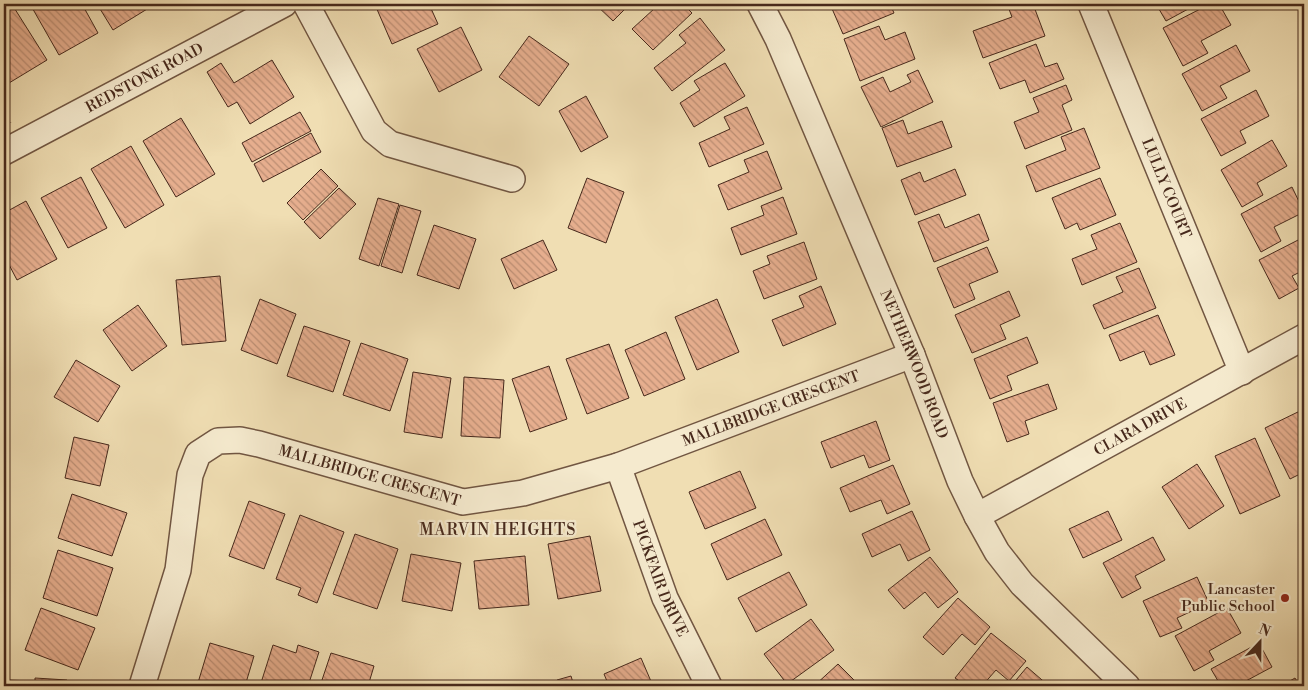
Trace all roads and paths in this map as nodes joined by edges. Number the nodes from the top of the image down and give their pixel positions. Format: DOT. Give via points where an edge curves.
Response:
graph roads {
  1 [pos="284,4"];
  2 [pos="306,4"];
  3 [pos="760,4"];
  4 [pos="1091,4"];
  5 [pos="4,152"];
  6 [pos="512,179"];
  7 [pos="1304,337"];
  8 [pos="912,355"];
  9 [pos="1242,372"];
  10 [pos="618,466"];
  11 [pos="977,516"];
  12 [pos="142,686"];
  13 [pos="709,686"];
  14 [pos="1127,686"];
  1 -- 5 [label="street, REDSTONE ROAD"];
  2 -- 6 [label="street" via="374,131 390,144"];
  3 -- 8 [label="street, NETHERWOOD ROAD" via="778,39"];
  4 -- 9 [label="street, LULLY COURT"];
  7 -- 9 [label="street, CLARA DRIVE"];
  8 -- 10 [label="street, MALLBRIDGE CRESCENT"];
  8 -- 11 [label="street, NETHERWOOD ROAD" via="960,481"];
  9 -- 11 [label="street, CLARA DRIVE"];
  10 -- 12 [label="street, MALLBRIDGE CRESCENT" via="523,493 463,502 259,444 240,440 218,441 198,454 190,475 178,570"];
  10 -- 13 [label="street, PICKFAIR DRIVE" via="664,598"];
  11 -- 14 [label="street, NETHERWOOD ROAD" via="996,552 1022,584"];
}
